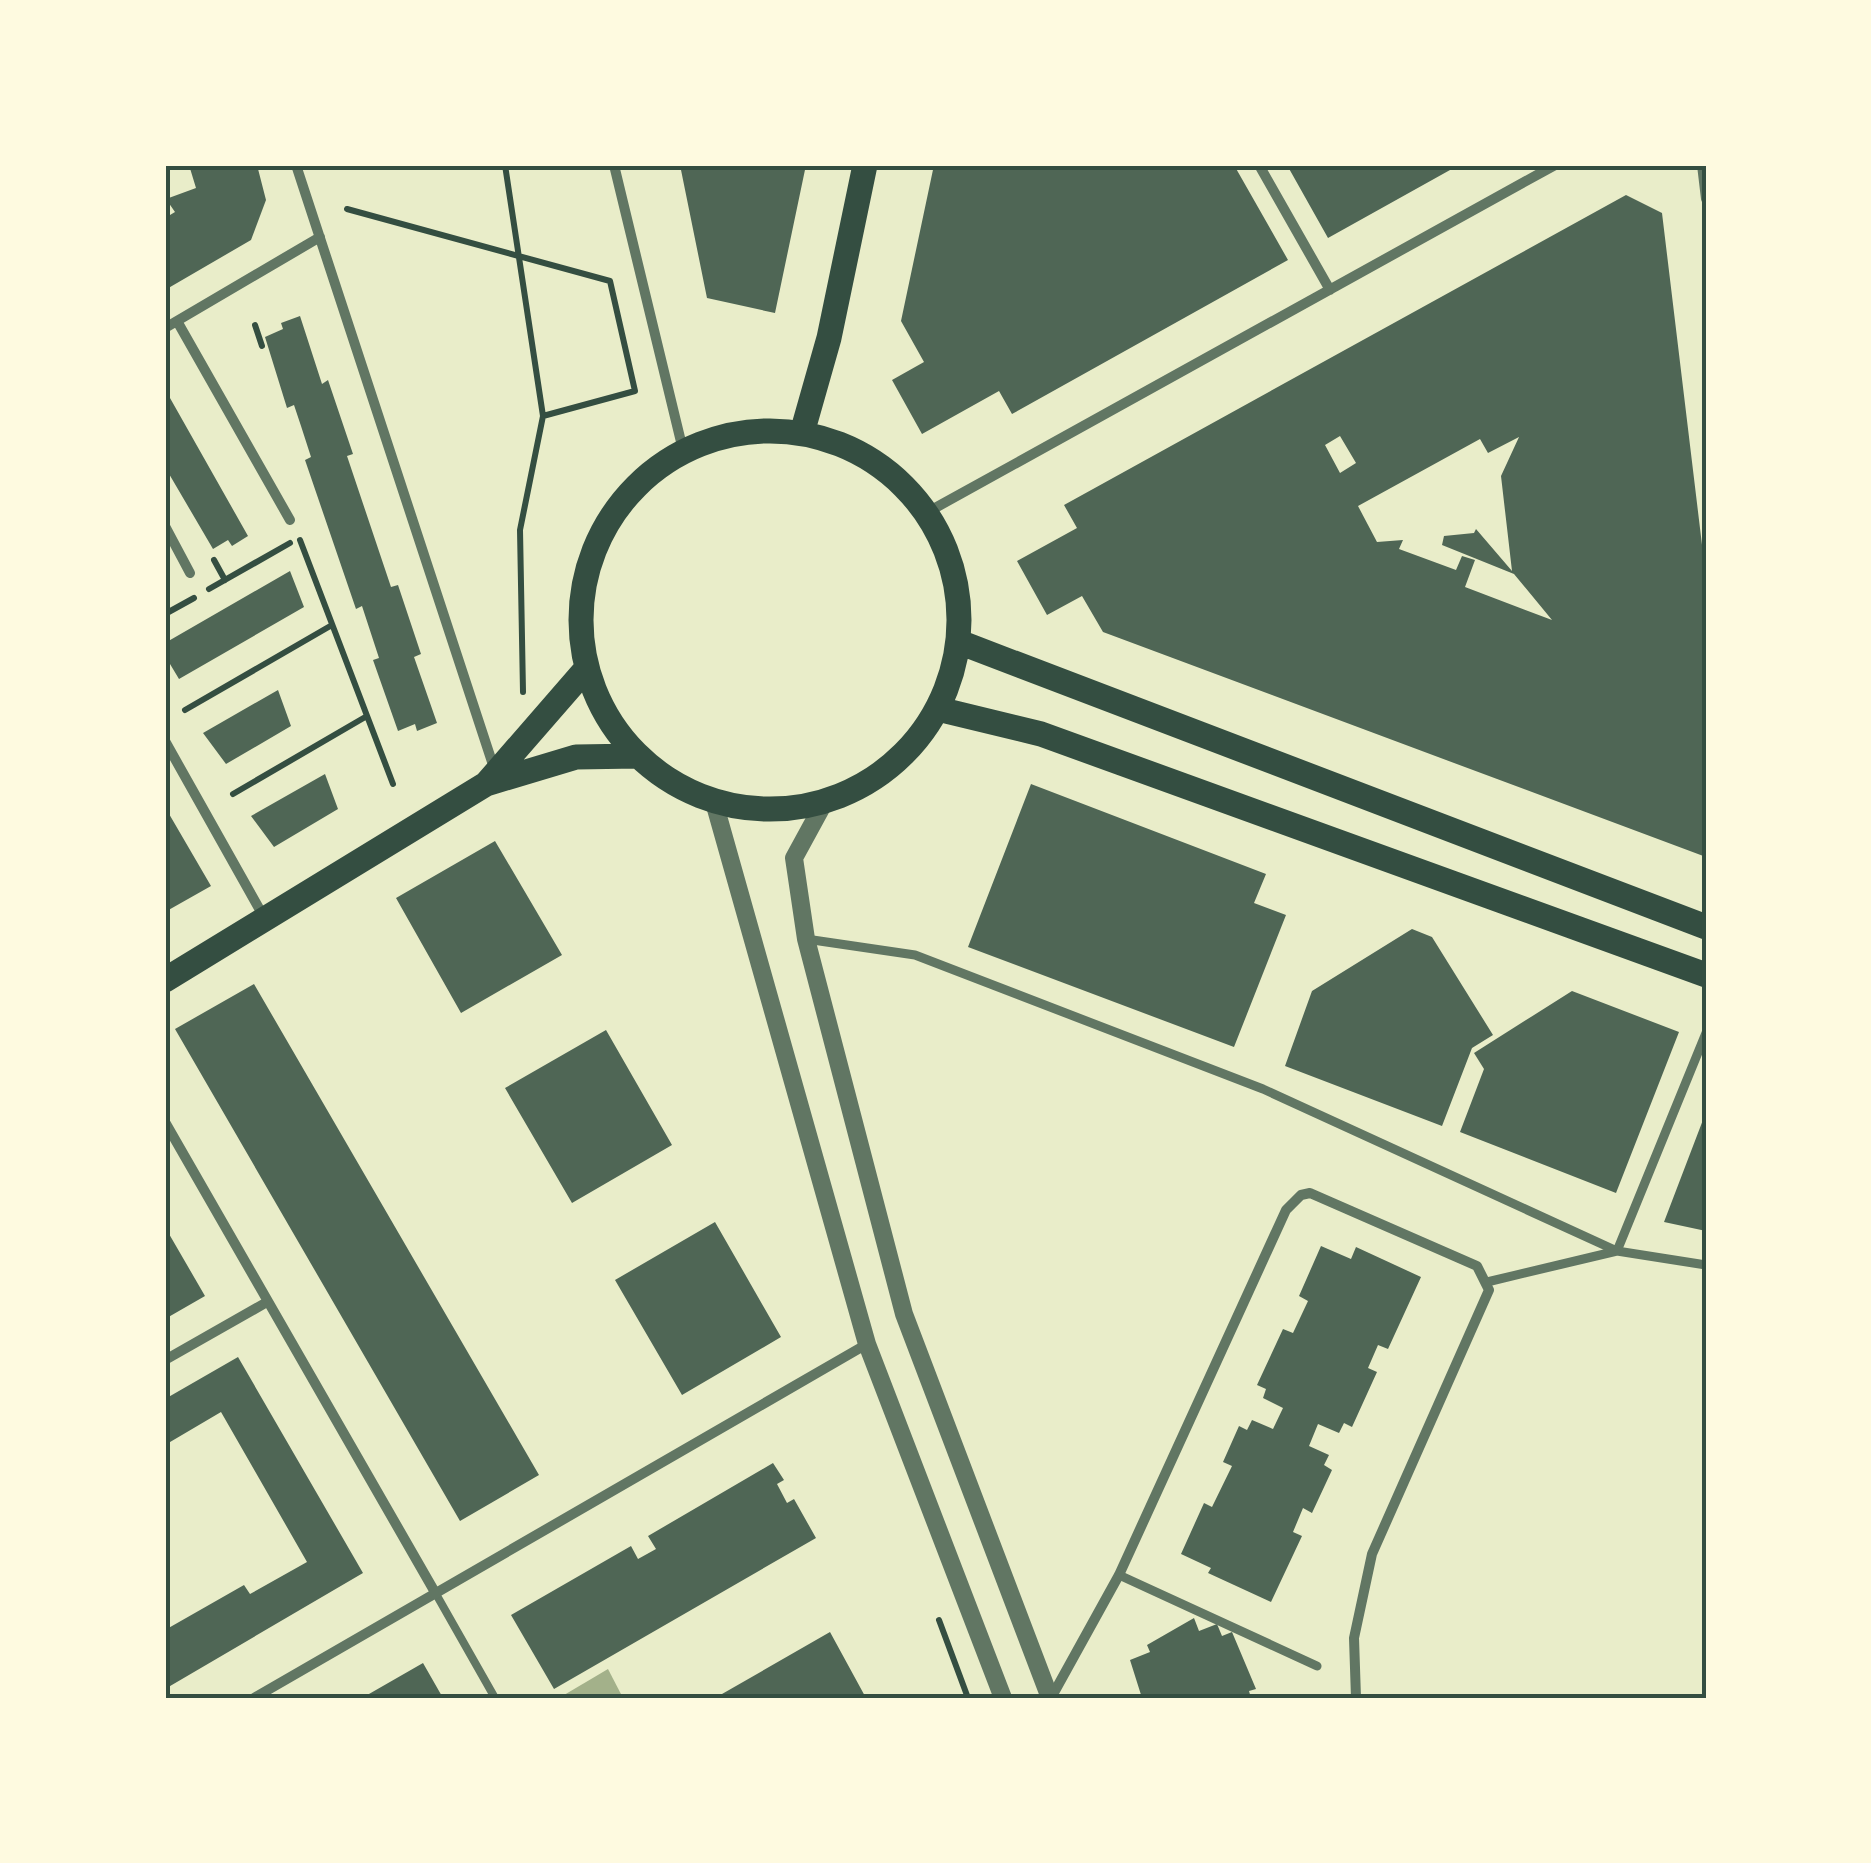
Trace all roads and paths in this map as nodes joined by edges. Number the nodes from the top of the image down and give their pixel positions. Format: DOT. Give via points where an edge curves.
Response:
graph roads {
  1 [pos="296,165"];
  2 [pos="505,165"];
  3 [pos="614,165"];
  4 [pos="865,165"];
  5 [pos="1260,165"];
  6 [pos="1555,165"];
  7 [pos="1702,165"];
  8 [pos="1706,199"];
  9 [pos="347,210"];
  10 [pos="320,237"];
  11 [pos="522,259"];
  12 [pos="1330,290"];
  13 [pos="177,321"];
  14 [pos="255,325"];
  15 [pos="165,328"];
  16 [pos="262,346"];
  17 [pos="543,416"];
  18 [pos="802,433"];
  19 [pos="683,450"];
  20 [pos="926,514"];
  21 [pos="290,520"];
  22 [pos="165,526"];
  23 [pos="214,560"];
  24 [pos="190,573"];
  25 [pos="224,580"];
  26 [pos="165,614"];
  27 [pos="332,626"];
  28 [pos="958,642"];
  29 [pos="586,669"];
  30 [pos="518,706"];
  31 [pos="938,709"];
  32 [pos="185,710"];
  33 [pos="367,716"];
  34 [pos="165,741"];
  35 [pos="636,756"];
  36 [pos="491,778"];
  37 [pos="393,784"];
  38 [pos="232,794"];
  39 [pos="714,802"];
  40 [pos="824,804"];
  41 [pos="266,920"];
  42 [pos="1706,927"];
  43 [pos="806,939"];
  44 [pos="1706,975"];
  45 [pos="165,980"];
  46 [pos="1706,1033"];
  47 [pos="165,1122"];
  48 [pos="1617,1252"];
  49 [pos="1706,1265"];
  50 [pos="1486,1282"];
  51 [pos="267,1302"];
  52 [pos="867,1344"];
  53 [pos="165,1360"];
  54 [pos="1118,1576"];
  55 [pos="436,1594"];
  56 [pos="1316,1666"];
  57 [pos="254,1698"];
  58 [pos="495,1698"];
  59 [pos="1003,1698"];
  60 [pos="1051,1698"];
  61 [pos="1356,1698"];
  1 -- 10 [label="street"];
  2 -- 11 [label="path"];
  3 -- 19 [label="street"];
  4 -- 18 [label="main road"];
  5 -- 12 [label="street"];
  6 -- 12 [label="street"];
  7 -- 8 [label="street"];
  9 -- 11 [label="path"];
  10 -- 13 [label="street"];
  10 -- 36 [label="street"];
  11 -- 17 [label="path"];
  11 -- 17 [label="path" via="610,281 635,390"];
  12 -- 20 [label="street"];
  13 -- 15 [label="street"];
  13 -- 21 [label="street"];
  14 -- 16 [label="path"];
  17 -- 30 [label="path" via="520,530 525,688"];
  18 -- 19 [label="main road" via="741,432"];
  18 -- 20 [label="main road" via="846,446 886,470"];
  19 -- 29 [label="main road" via="639,482 605,525 585,576 580,622"];
  20 -- 28 [label="main road" via="944,545 958,593"];
  22 -- 24 [label="street"];
  23 -- 25 [label="path"];
  25 -- 26 [label="path"];
  25 -- 27 [label="path" via="299,538"];
  27 -- 32 [label="path"];
  27 -- 33 [label="path"];
  28 -- 31 [label="main road"];
  28 -- 42 [label="main road"];
  29 -- 35 [label="main road" via="606,716"];
  29 -- 36 [label="main road"];
  31 -- 40 [label="main road" via="909,750 870,782"];
  31 -- 44 [label="main road" via="1041,734"];
  33 -- 37 [label="path"];
  33 -- 38 [label="path"];
  34 -- 41 [label="street"];
  35 -- 36 [label="main road" via="576,757"];
  35 -- 39 [label="main road" via="673,784"];
  36 -- 41 [label="main road"];
  39 -- 40 [label="main road" via="769,811"];
  39 -- 52 [label="street"];
  40 -- 43 [label="street" via="794,858"];
  41 -- 45 [label="main road"];
  43 -- 48 [label="street" via="915,955 1245,1082"];
  43 -- 60 [label="street" via="904,1314"];
  46 -- 48 [label="street"];
  47 -- 51 [label="street"];
  48 -- 49 [label="street"];
  48 -- 50 [label="street"];
  50 -- 54 [label="street" via="1477,1266 1322,1195 1301,1195 1286,1210"];
  50 -- 61 [label="street" via="1489,1300 1372,1554 1354,1638"];
  51 -- 53 [label="street"];
  51 -- 55 [label="street"];
  52 -- 55 [label="street"];
  52 -- 59 [label="street"];
  54 -- 56 [label="street"];
  54 -- 60 [label="street"];
  55 -- 57 [label="street"];
  55 -- 58 [label="lane"];
}
